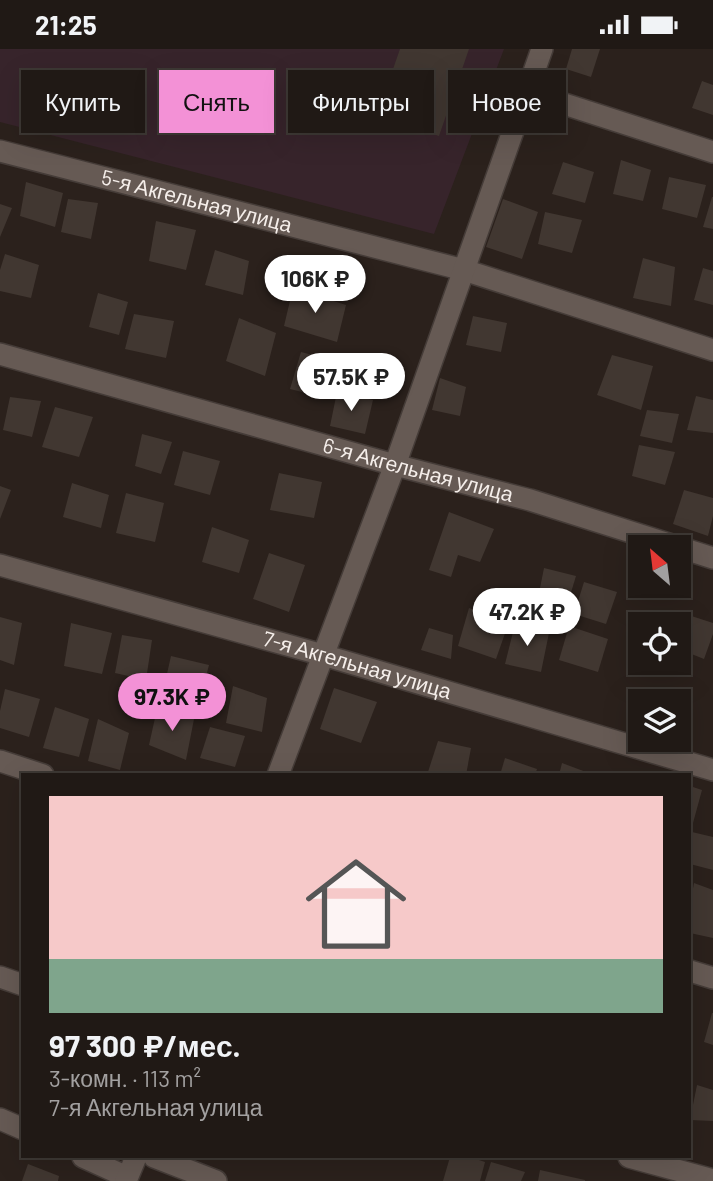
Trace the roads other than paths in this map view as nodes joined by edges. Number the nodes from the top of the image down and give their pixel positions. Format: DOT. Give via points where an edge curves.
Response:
graph roads {
  1 [pos="542,49"];
  2 [pos="535,70"];
  3 [pos="566,105"];
  4 [pos="512,133"];
  5 [pos="0,151"];
  6 [pos="713,152"];
  7 [pos="464,270"];
  8 [pos="713,350"];
  9 [pos="0,354"];
  10 [pos="395,465"];
  11 [pos="713,558"];
  12 [pos="0,565"];
  13 [pos="323,655"];
  14 [pos="0,761"];
  15 [pos="713,770"];
  16 [pos="37,773"];
  17 [pos="279,773"];
  18 [pos="691,971"];
  19 [pos="0,977"];
  20 [pos="713,978"];
  21 [pos="21,984"];
  22 [pos="0,1119"];
  23 [pos="21,1128"];
  24 [pos="85,1158"];
  25 [pos="136,1158"];
  26 [pos="157,1158"];
  27 [pos="633,1158"];
  28 [pos="127,1179"];
  29 [pos="713,1180"];
  30 [pos="216,1181"];
  1 -- 2 [label="street"];
  3 -- 6 [label="street"];
  4 -- 7 [label="street"];
  5 -- 7 [label="street, 5-я Акгельная улица"];
  7 -- 8 [label="street, 5-я Акгельная улица"];
  7 -- 10 [label="street"];
  9 -- 10 [label="street, 6-я Акгельная улица"];
  10 -- 11 [label="street, 6-я Акгельная улица" via="530,499"];
  10 -- 13 [label="street"];
  12 -- 13 [label="street, 7-я Акгельная улица"];
  13 -- 15 [label="street, 7-я Акгельная улица"];
  13 -- 17 [label="street"];
  14 -- 16 [label="street"];
  18 -- 20 [label="street"];
  19 -- 21 [label="street"];
  22 -- 23 [label="street"];
  24 -- 28 [label="street"];
  25 -- 28 [label="street"];
  26 -- 30 [label="street"];
  27 -- 29 [label="street"];
}
